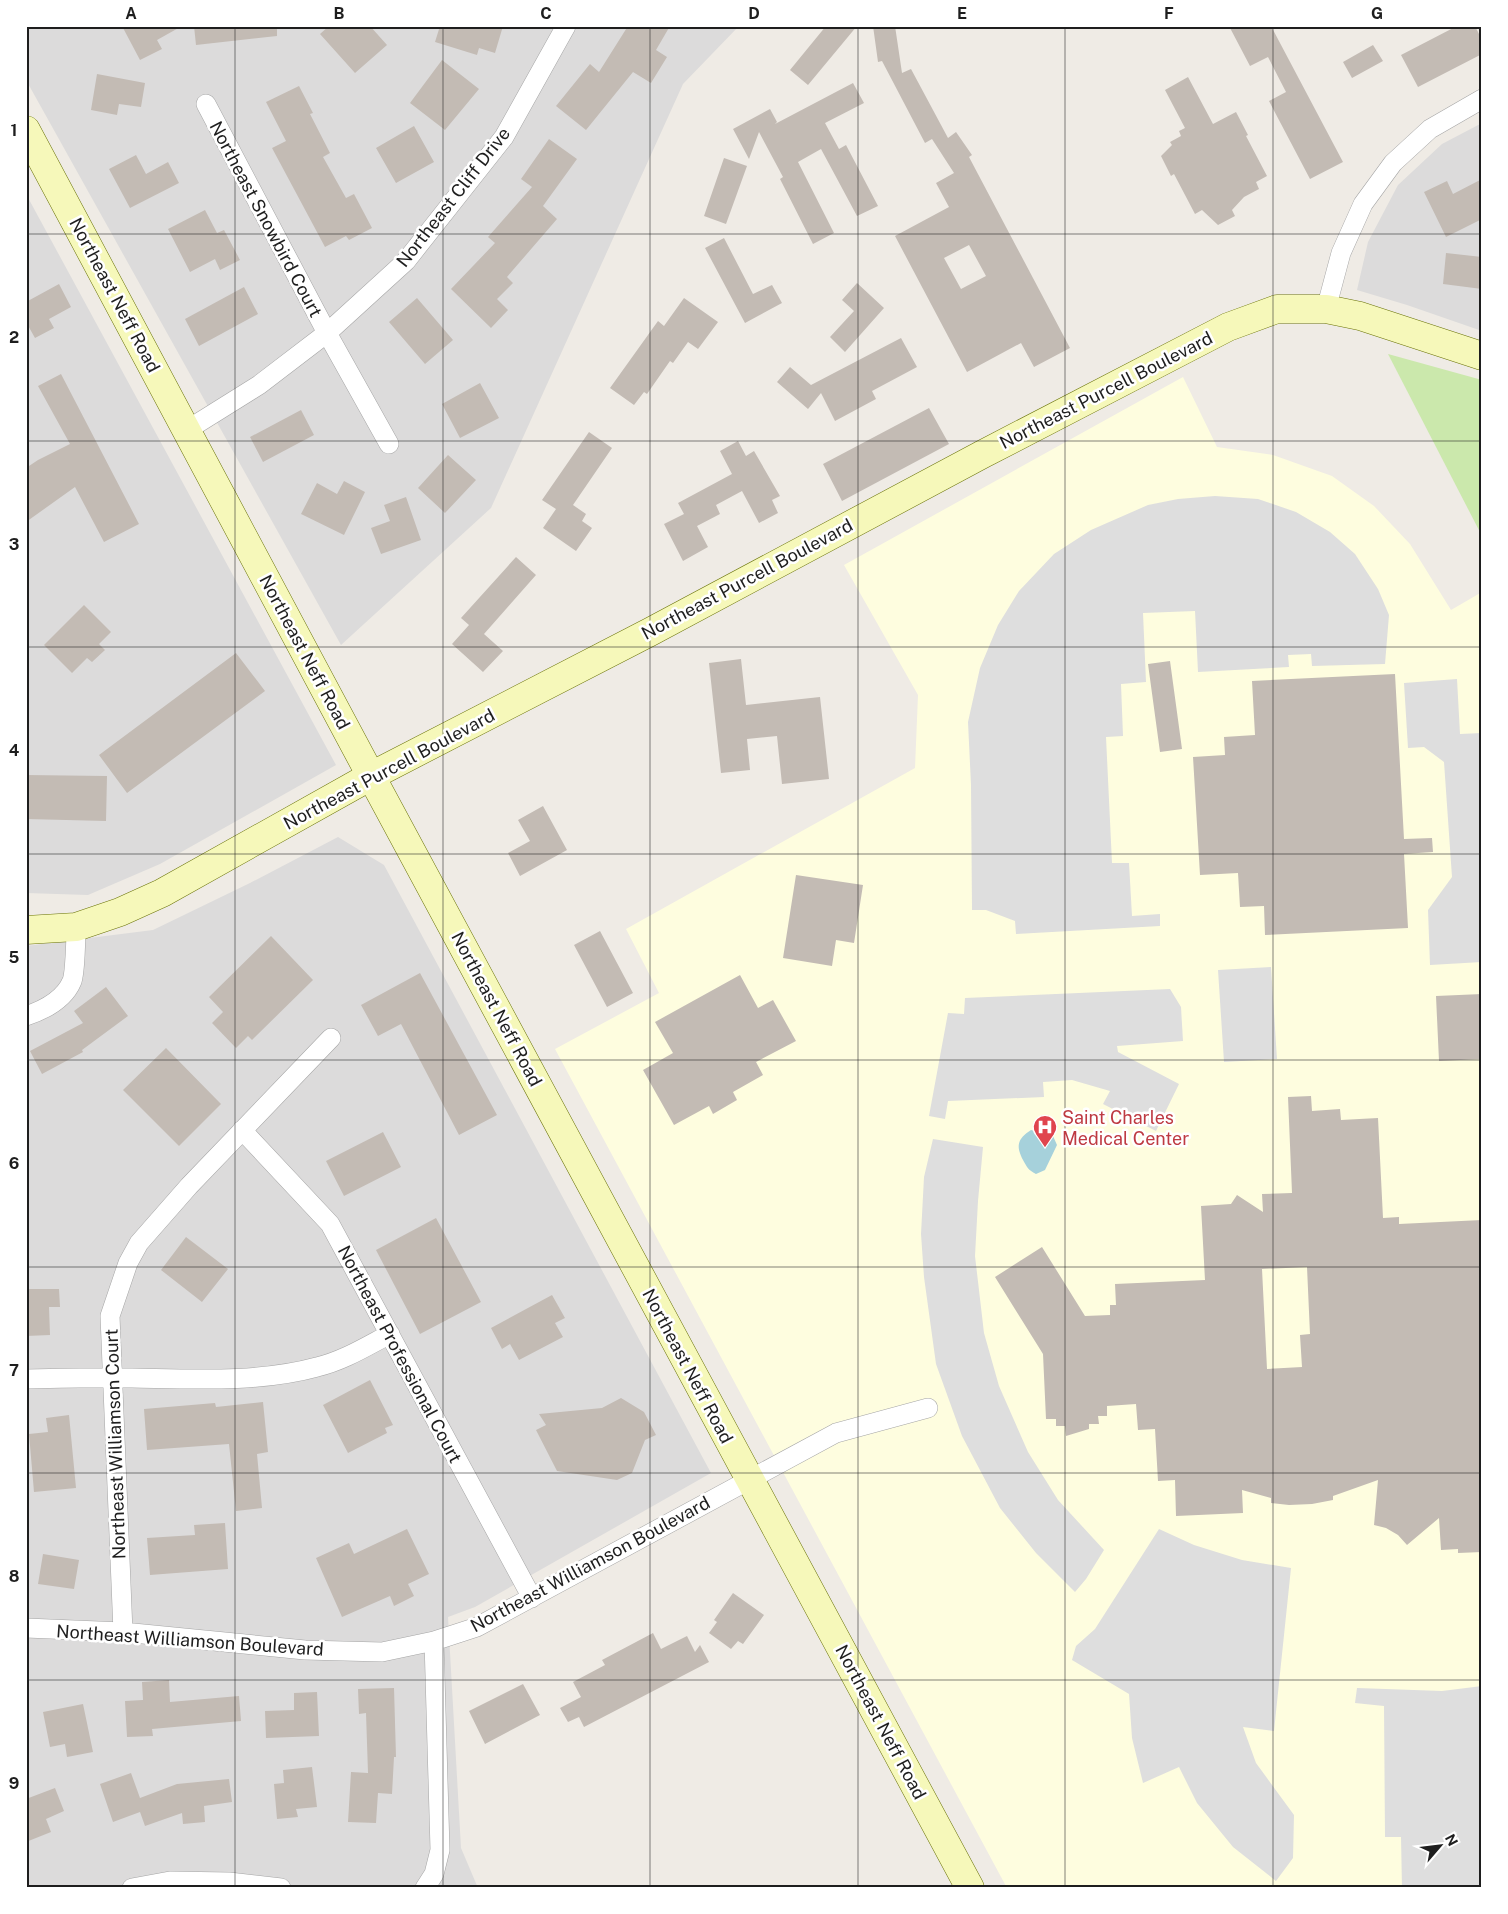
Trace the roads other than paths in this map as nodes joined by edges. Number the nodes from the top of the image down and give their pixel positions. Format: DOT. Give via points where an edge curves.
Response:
graph roads {
  1 [pos="566,26"];
  2 [pos="1482,99"];
  3 [pos="206,104"];
  4 [pos="26,130"];
  5 [pos="1326,309"];
  6 [pos="327,333"];
  7 [pos="1482,356"];
  8 [pos="188,430"];
  9 [pos="389,444"];
  10 [pos="371,776"];
  11 [pos="76,927"];
  12 [pos="26,930"];
  13 [pos="26,1016"];
  14 [pos="331,1038"];
  15 [pos="242,1130"];
  16 [pos="390,1334"];
  17 [pos="113,1378"];
  18 [pos="26,1379"];
  19 [pos="928,1408"];
  20 [pos="750,1480"];
  21 [pos="532,1598"];
  22 [pos="26,1628"];
  23 [pos="123,1632"];
  24 [pos="434,1641"];
  25 [pos="229,1885"];
  26 [pos="132,1888"];
  27 [pos="281,1888"];
  28 [pos="425,1888"];
  29 [pos="970,1888"];
  1 -- 6 [label="street, Northeast Cliff Drive" via="504,137 406,261"];
  2 -- 5 [label="street" via="1430,129 1393,163 1359,212 1341,253"];
  3 -- 6 [label="street, Northeast Snowbird Court"];
  4 -- 8 [label="main road, Northeast Neff Road"];
  5 -- 7 [label="main road, Northeast Purcell Boulevard" via="1360,316"];
  5 -- 10 [label="main road, Northeast Purcell Boulevard" via="1277,309 1228,327"];
  6 -- 8 [label="street, Northeast Cliff Drive" via="259,385"];
  6 -- 9 [label="street, Northeast Snowbird Court"];
  8 -- 10 [label="main road, Northeast Neff Road"];
  10 -- 11 [label="main road, Northeast Purcell Boulevard" via="162,893"];
  10 -- 20 [label="main road, Northeast Neff Road"];
  11 -- 12 [label="main road, Northeast Purcell Boulevard"];
  11 -- 13 [label="street" via="72,981 61,997"];
  14 -- 15 [label="street, Northeast Williamson Court"];
  15 -- 16 [label="street, Northeast Professional Court" via="330,1224"];
  15 -- 17 [label="street, Northeast Williamson Court" via="139,1243 128,1263 110,1316"];
  16 -- 17 [label="street" via="319,1367 279,1376"];
  16 -- 21 [label="street, Northeast Professional Court"];
  17 -- 18 [label="street"];
  17 -- 23 [label="street, Northeast Williamson Court"];
  19 -- 20 [label="street, Northeast Williamson Boulevard" via="836,1433"];
  20 -- 21 [label="street, Northeast Williamson Boulevard"];
  20 -- 29 [label="main road, Northeast Neff Road"];
  21 -- 24 [label="street, Northeast Williamson Boulevard" via="477,1626"];
  22 -- 23 [label="street, Northeast Williamson Boulevard"];
  23 -- 24 [label="street, Northeast Williamson Boulevard" via="315,1650 382,1652"];
  24 -- 28 [label="street" via="440,1850 434,1874"];
  25 -- 26 [label="street" via="170,1881"];
  25 -- 27 [label="street"];
}
